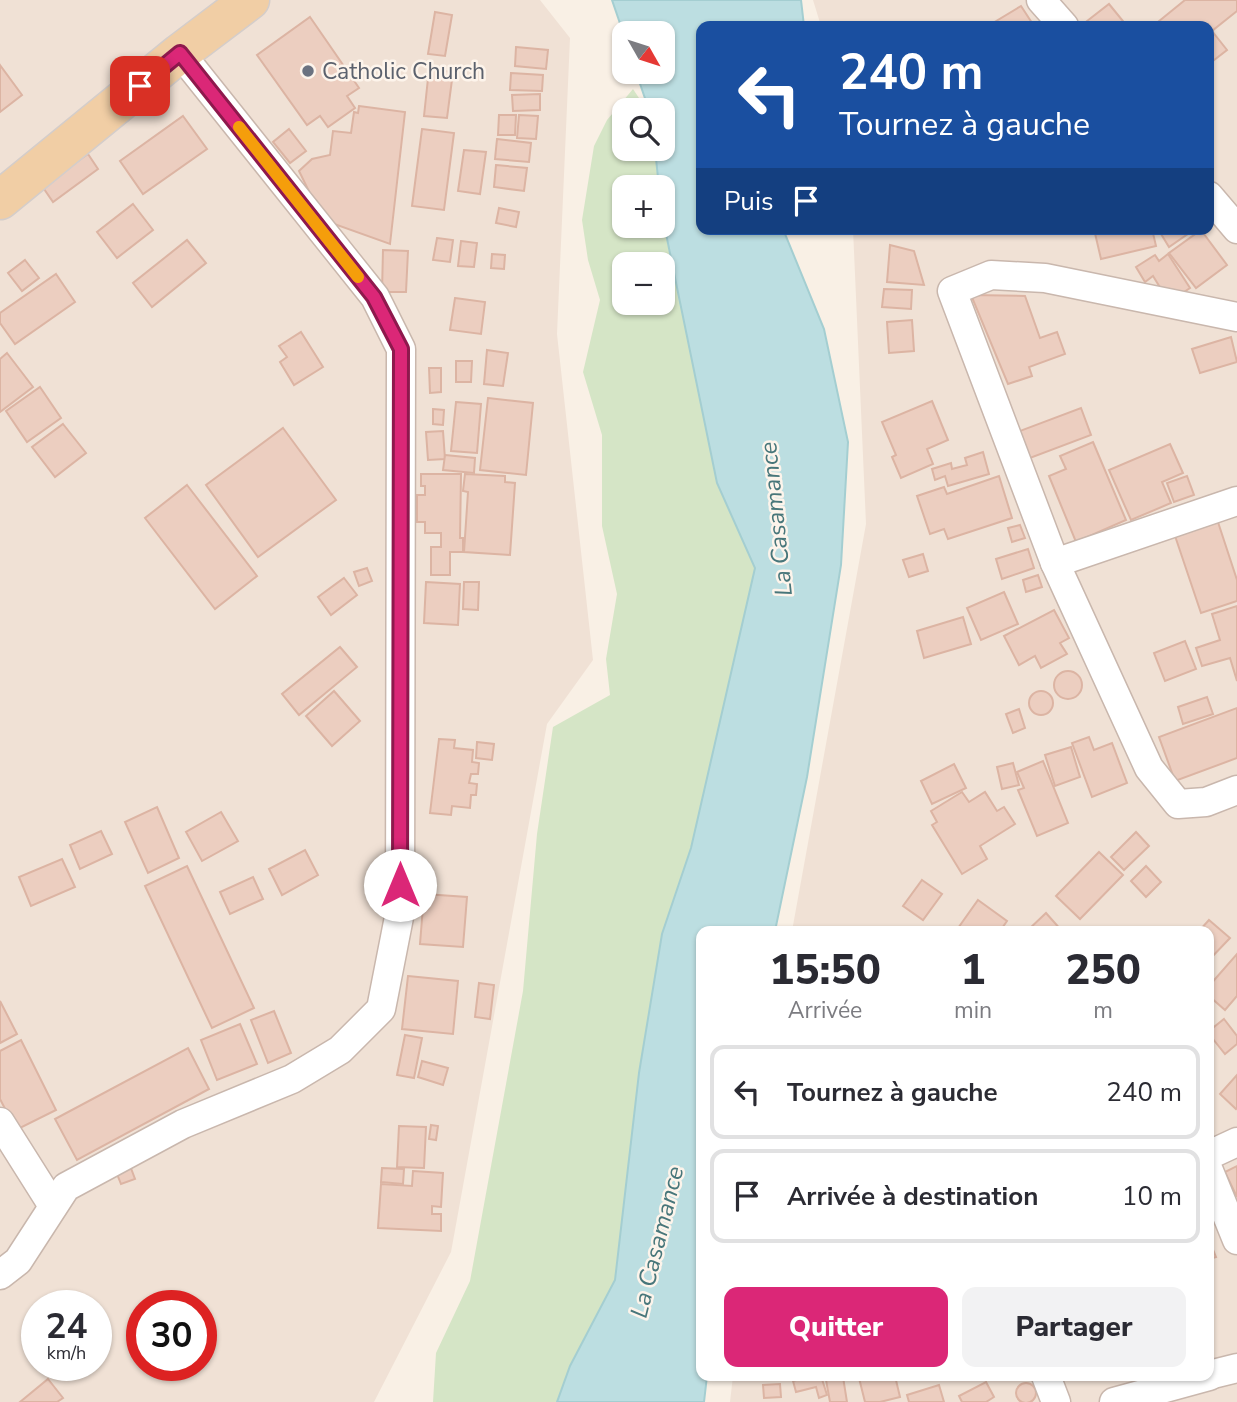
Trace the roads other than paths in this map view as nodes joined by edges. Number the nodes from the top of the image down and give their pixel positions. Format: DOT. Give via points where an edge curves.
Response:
graph roads {
  1 [pos="250,0"];
  2 [pos="1041,0"];
  3 [pos="1060,21"];
  4 [pos="180,53"];
  5 [pos="0,200"];
  6 [pos="1214,202"];
  7 [pos="1237,229"];
  8 [pos="1237,317"];
  9 [pos="1237,501"];
  10 [pos="1055,562"];
  11 [pos="1237,790"];
  12 [pos="0,1122"];
  13 [pos="1237,1142"];
  14 [pos="1214,1152"];
  15 [pos="1214,1183"];
  16 [pos="53,1206"];
  17 [pos="1237,1240"];
  18 [pos="0,1275"];
  19 [pos="1237,1367"];
  20 [pos="1214,1374"];
  21 [pos="1047,1381"];
  22 [pos="1188,1381"];
  23 [pos="1056,1402"];
  24 [pos="1114,1402"];
  1 -- 4 [label="main road"];
  2 -- 3 [label="street"];
  4 -- 5 [label="main road"];
  4 -- 16 [label="street" via="374,297 401,349 400,912 381,1009 340,1050 292,1079 183,1124 66,1187"];
  6 -- 7 [label="street"];
  8 -- 10 [label="street" via="1045,278 990,275 952,290"];
  9 -- 10 [label="street"];
  10 -- 11 [label="street" via="1149,768 1178,804 1206,802"];
  12 -- 16 [label="street"];
  13 -- 14 [label="street"];
  15 -- 17 [label="street"];
  16 -- 18 [label="street" via="18,1261"];
  19 -- 20 [label="street"];
  21 -- 23 [label="street"];
  22 -- 24 [label="street"];
}
